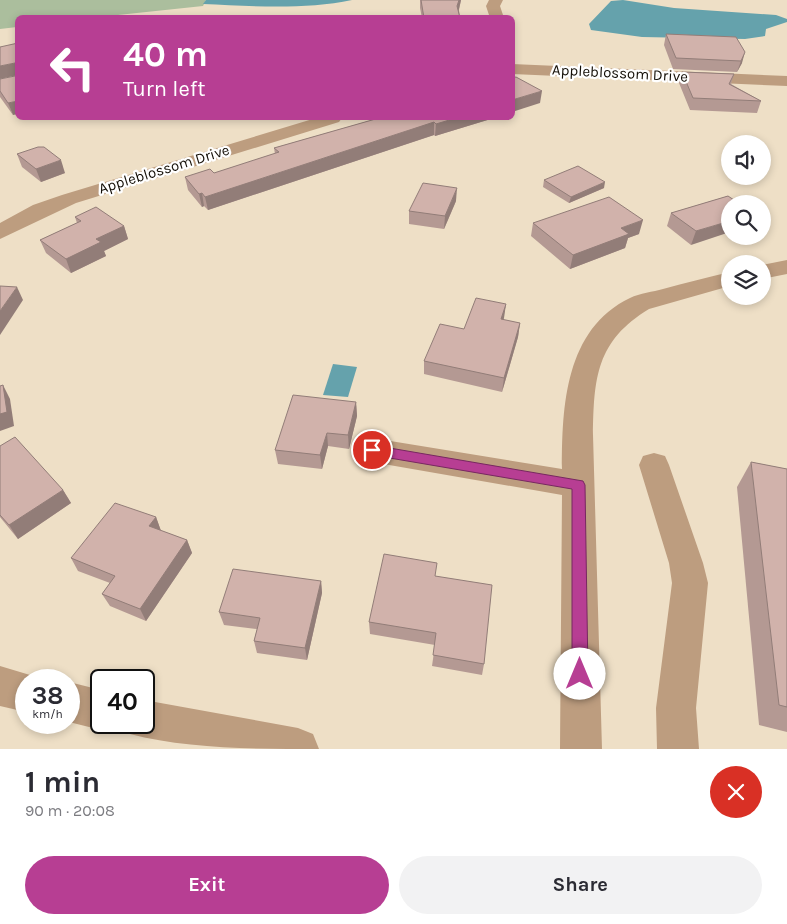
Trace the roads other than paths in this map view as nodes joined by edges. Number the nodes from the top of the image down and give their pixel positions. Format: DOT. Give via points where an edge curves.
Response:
graph roads {
  1 [pos="496,0"];
  2 [pos="496,15"];
  3 [pos="517,69"];
  4 [pos="787,81"];
  5 [pos="316,120"];
  6 [pos="298,122"];
  7 [pos="0,232"];
  8 [pos="787,267"];
  9 [pos="771,270"];
  10 [pos="721,281"];
  11 [pos="372,450"];
  12 [pos="654,465"];
  13 [pos="578,485"];
  14 [pos="0,686"];
  15 [pos="15,689"];
  16 [pos="155,722"];
  17 [pos="298,749"];
  18 [pos="581,749"];
  19 [pos="678,749"];
  1 -- 2 [label="street" via="493,6"];
  3 -- 4 [label="street, Appleblossom Drive"];
  5 -- 6 [label="street, Appleblossom Drive"];
  6 -- 7 [label="street, Appleblossom Drive" via="69,199"];
  8 -- 9 [label="street"];
  10 -- 13 [label="street" via="640,303 606,327 590,356 580,395"];
  11 -- 13 [label="street"];
  12 -- 19 [label="street" via="690,583 677,700"];
  13 -- 18 [label="street"];
  14 -- 15 [label="street"];
  16 -- 17 [label="street"];
}
